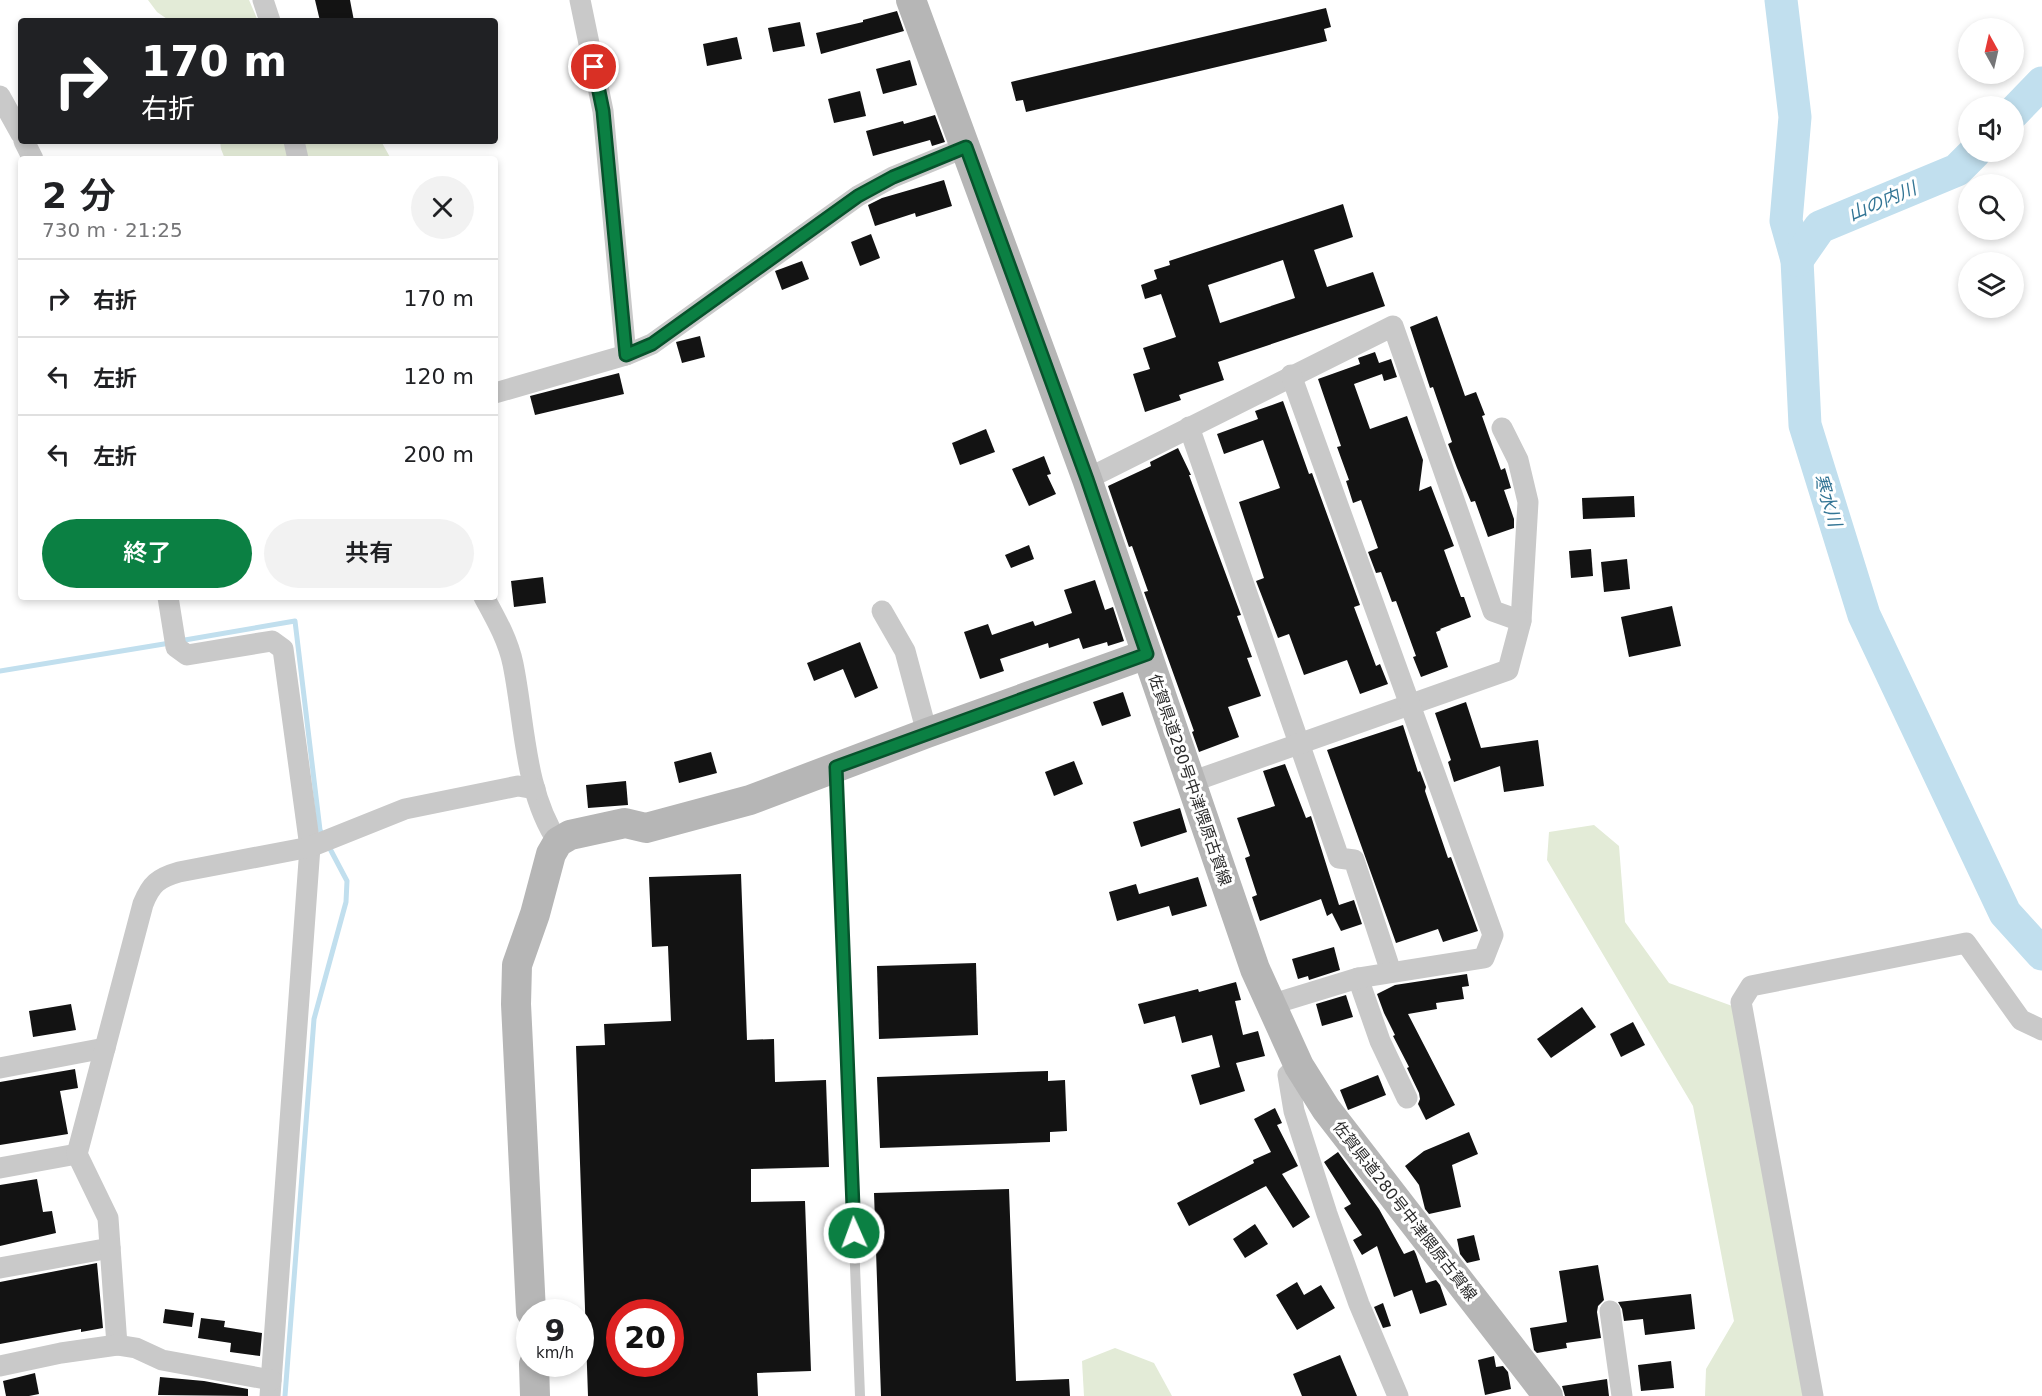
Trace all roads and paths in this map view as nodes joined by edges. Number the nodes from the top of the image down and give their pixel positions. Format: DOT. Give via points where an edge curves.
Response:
graph roads {
  1 [pos="263,0"];
  2 [pos="580,0"];
  3 [pos="911,0"];
  4 [pos="269,18"];
  5 [pos="0,96"];
  6 [pos="18,129"];
  7 [pos="966,147"];
  8 [pos="626,355"];
  9 [pos="1291,375"];
  10 [pos="498,392"];
  11 [pos="1189,427"];
  12 [pos="1502,428"];
  13 [pos="1087,479"];
  14 [pos="169,600"];
  15 [pos="486,600"];
  16 [pos="882,611"];
  17 [pos="1521,621"];
  18 [pos="1147,654"];
  19 [pos="1410,704"];
  20 [pos="927,733"];
  21 [pos="1299,743"];
  22 [pos="836,767"];
  23 [pos="1191,782"];
  24 [pos="535,789"];
  25 [pos="558,842"];
  26 [pos="310,848"];
  27 [pos="1391,972"];
  28 [pos="1358,978"];
  29 [pos="1270,1005"];
  30 [pos="2042,1030"];
  31 [pos="105,1048"];
  32 [pos="1299,1066"];
  33 [pos="0,1068"];
  34 [pos="1407,1098"];
  35 [pos="77,1154"];
  36 [pos="0,1168"];
  37 [pos="110,1248"];
  38 [pos="0,1268"];
  39 [pos="530,1299"];
  40 [pos="1610,1311"];
  41 [pos="117,1345"];
  42 [pos="0,1366"];
  43 [pos="535,1377"];
  44 [pos="270,1388"];
  45 [pos="536,1396"];
  46 [pos="860,1396"];
  47 [pos="1398,1396"];
  48 [pos="1548,1396"];
  49 [pos="1622,1396"];
  50 [pos="1813,1396"];
  1 -- 4 [label="street"];
  2 -- 8 [label="street" via="603,111"];
  3 -- 7 [label="main road, 佐賀県道280号中津隈原古賀線"];
  5 -- 6 [label="street"];
  7 -- 8 [label="street" via="858,196 652,344"];
  7 -- 13 [label="main road, 佐賀県道280号中津隈原古賀線"];
  8 -- 10 [label="street"];
  9 -- 11 [label="street"];
  9 -- 17 [label="street" via="1393,326 1493,611"];
  9 -- 19 [label="street"];
  11 -- 13 [label="street"];
  11 -- 21 [label="street"];
  12 -- 17 [label="street" via="1518,460 1528,502"];
  13 -- 18 [label="main road, 佐賀県道280号中津隈原古賀線"];
  14 -- 26 [label="street" via="176,642 187,655 272,641 283,649"];
  15 -- 24 [label="street" via="504,634 513,662"];
  16 -- 20 [label="street" via="905,651"];
  17 -- 19 [label="street" via="1508,670"];
  18 -- 20 [label="main road"];
  18 -- 23 [label="main road, 佐賀県道280号中津隈原古賀線"];
  19 -- 21 [label="street"];
  19 -- 27 [label="street" via="1493,935 1484,958"];
  20 -- 22 [label="main road"];
  21 -- 23 [label="street"];
  21 -- 27 [label="street" via="1339,858 1354,860"];
  22 -- 25 [label="main road" via="750,800 646,828 625,823 570,835"];
  22 -- 46 [label="lane"];
  23 -- 29 [label="main road, 佐賀県道280号中津隈原古賀線"];
  24 -- 25 [label="street" via="548,827"];
  24 -- 26 [label="street" via="518,786 405,809"];
  25 -- 39 [label="main road" via="517,965"];
  26 -- 31 [label="street" via="179,872 163,877 149,890"];
  26 -- 44 [label="street"];
  27 -- 28 [label="street"];
  28 -- 29 [label="street"];
  28 -- 34 [label="street" via="1380,1041"];
  29 -- 32 [label="main road, 佐賀県道280号中津隈原古賀線"];
  30 -- 50 [label="street" via="2021,1020 1966,943 1752,986 1741,1002"];
  31 -- 33 [label="street"];
  31 -- 35 [label="street"];
  32 -- 47 [label="street" via="1288,1075 1294,1111 1359,1304"];
  32 -- 48 [label="main road, 佐賀県道280号中津隈原古賀線" via="1326,1109"];
  35 -- 36 [label="street"];
  35 -- 37 [label="street" via="108,1218"];
  37 -- 38 [label="street"];
  37 -- 41 [label="street"];
  40 -- 49 [label="street"];
  41 -- 42 [label="street"];
  41 -- 44 [label="street"];
  43 -- 45 [label="main road"];
}
